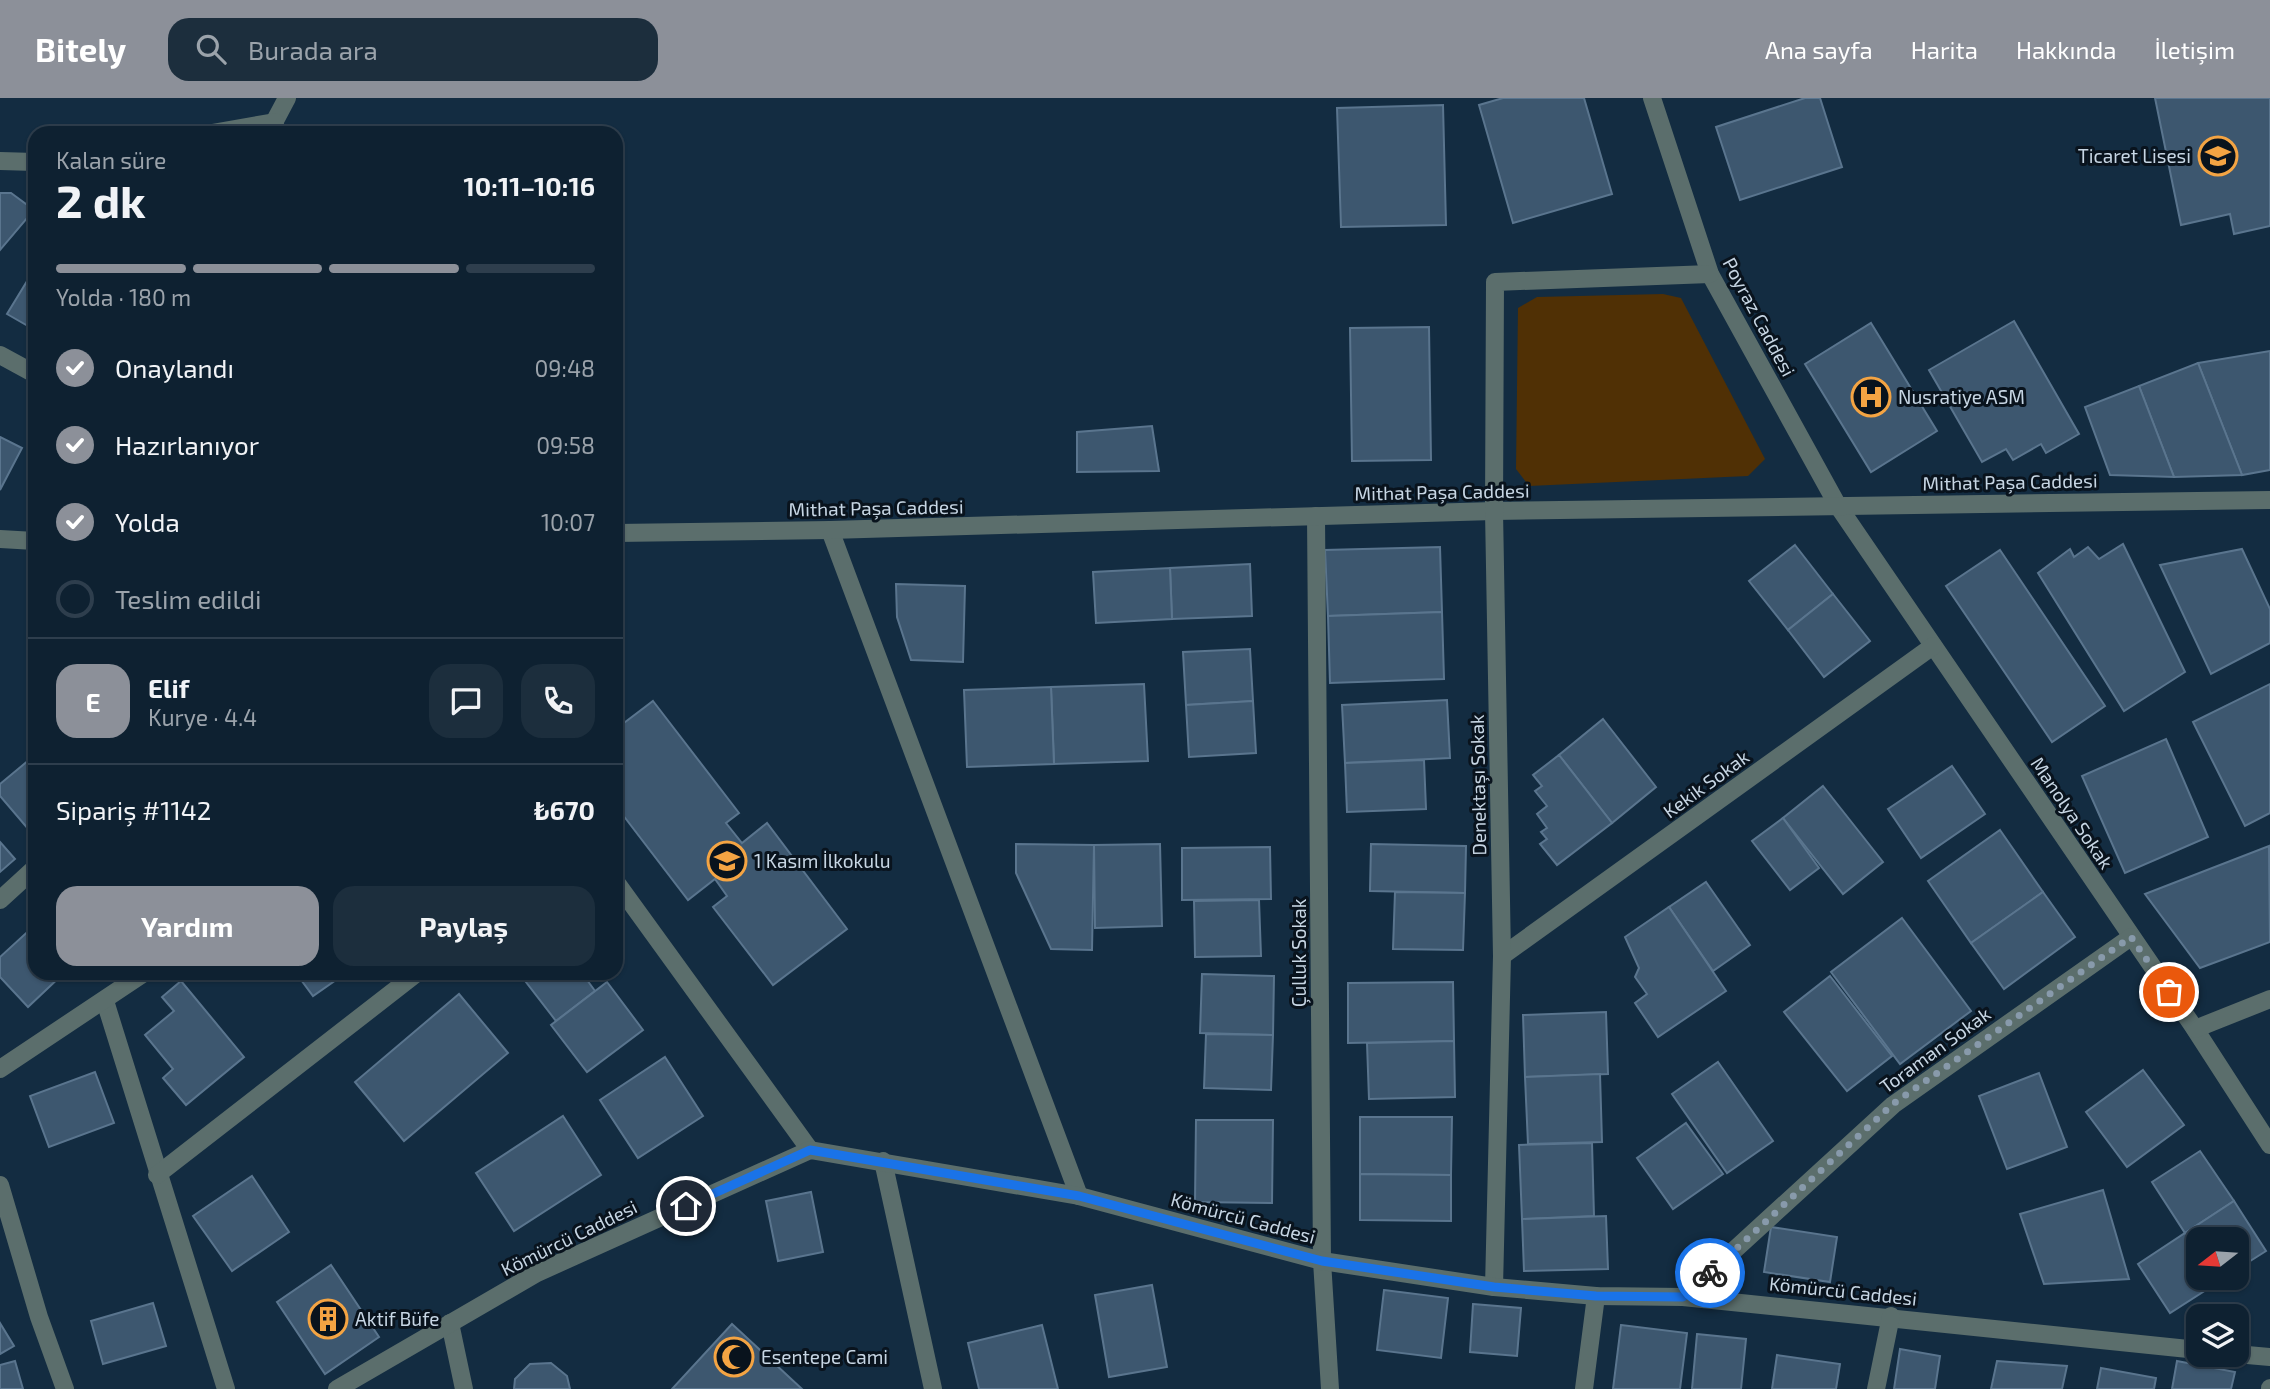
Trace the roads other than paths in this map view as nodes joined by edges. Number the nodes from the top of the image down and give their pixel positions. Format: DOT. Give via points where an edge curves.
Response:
graph roads {
  1 [pos="287,98"];
  2 [pos="1652,98"];
  3 [pos="273,126"];
  4 [pos="0,161"];
  5 [pos="28,162"];
  6 [pos="1710,275"];
  7 [pos="0,355"];
  8 [pos="28,370"];
  9 [pos="2270,500"];
  10 [pos="1838,506"];
  11 [pos="1494,511"];
  12 [pos="1316,516"];
  13 [pos="830,530"];
  14 [pos="623,533"];
  15 [pos="0,539"];
  16 [pos="28,541"];
  17 [pos="1933,646"];
  18 [pos="28,874"];
  19 [pos="623,892"];
  20 [pos="0,900"];
  21 [pos="2131,937"];
  22 [pos="1503,956"];
  23 [pos="134,980"];
  24 [pos="408,980"];
  25 [pos="2270,999"];
  26 [pos="105,1001"];
  27 [pos="2195,1029"];
  28 [pos="0,1069"];
  29 [pos="2270,1145"];
  30 [pos="810,1150"];
  31 [pos="883,1161"];
  32 [pos="157,1175"];
  33 [pos="0,1185"];
  34 [pos="1079,1196"];
  35 [pos="1322,1261"];
  36 [pos="1494,1287"];
  37 [pos="1596,1296"];
  38 [pos="1683,1297"];
  39 [pos="1892,1316"];
  40 [pos="450,1322"];
  41 [pos="2186,1349"];
  42 [pos="2249,1355"];
  43 [pos="2270,1357"];
  44 [pos="65,1389"];
  45 [pos="226,1389"];
  46 [pos="337,1389"];
  47 [pos="464,1389"];
  48 [pos="933,1389"];
  49 [pos="1330,1389"];
  50 [pos="1584,1389"];
  51 [pos="1877,1389"];
  1 -- 3 [label="street"];
  2 -- 6 [label="street, Poyraz Caddesi"];
  4 -- 5 [label="street"];
  6 -- 10 [label="street, Poyraz Caddesi"];
  6 -- 11 [label="street, Denektaşı Sokak" via="1495,282"];
  7 -- 8 [label="street"];
  9 -- 10 [label="street, Mithat Paşa Caddesi"];
  10 -- 11 [label="street, Mithat Paşa Caddesi"];
  10 -- 17 [label="street, Manolya Sokak"];
  11 -- 12 [label="street, Mithat Paşa Caddesi"];
  11 -- 22 [label="street, Denektaşı Sokak"];
  12 -- 13 [label="street, Mithat Paşa Caddesi"];
  12 -- 35 [label="street, Çulluk Sokak"];
  13 -- 14 [label="street, Mithat Paşa Caddesi"];
  13 -- 34 [label="street"];
  15 -- 16 [label="street"];
  17 -- 21 [label="street, Manolya Sokak"];
  17 -- 22 [label="street, Kekik Sokak"];
  18 -- 20 [label="street"];
  19 -- 30 [label="street"];
  21 -- 27 [label="street, Manolya Sokak"];
  21 -- 38 [label="street, Toraman Sokak" via="1893,1104"];
  22 -- 36 [label="street, Denektaşı Sokak"];
  23 -- 26 [label="street"];
  24 -- 32 [label="street"];
  25 -- 27 [label="street"];
  26 -- 28 [label="street"];
  26 -- 32 [label="street"];
  27 -- 29 [label="street, Manolya Sokak"];
  30 -- 31 [label="street, Kömürcü Caddesi"];
  30 -- 40 [label="street, Kömürcü Caddesi" via="537,1273"];
  31 -- 34 [label="street, Kömürcü Caddesi"];
  31 -- 48 [label="street"];
  32 -- 45 [label="street"];
  33 -- 44 [label="street"];
  34 -- 35 [label="street, Kömürcü Caddesi"];
  35 -- 36 [label="street, Kömürcü Caddesi"];
  35 -- 49 [label="street, Çulluk Sokak"];
  36 -- 37 [label="street, Kömürcü Caddesi"];
  37 -- 38 [label="street, Kömürcü Caddesi"];
  37 -- 50 [label="street"];
  38 -- 39 [label="street, Kömürcü Caddesi"];
  39 -- 41 [label="street, Kömürcü Caddesi"];
  39 -- 51 [label="street"];
  40 -- 46 [label="street, Kömürcü Caddesi"];
  40 -- 47 [label="street"];
  42 -- 43 [label="street"];
}
